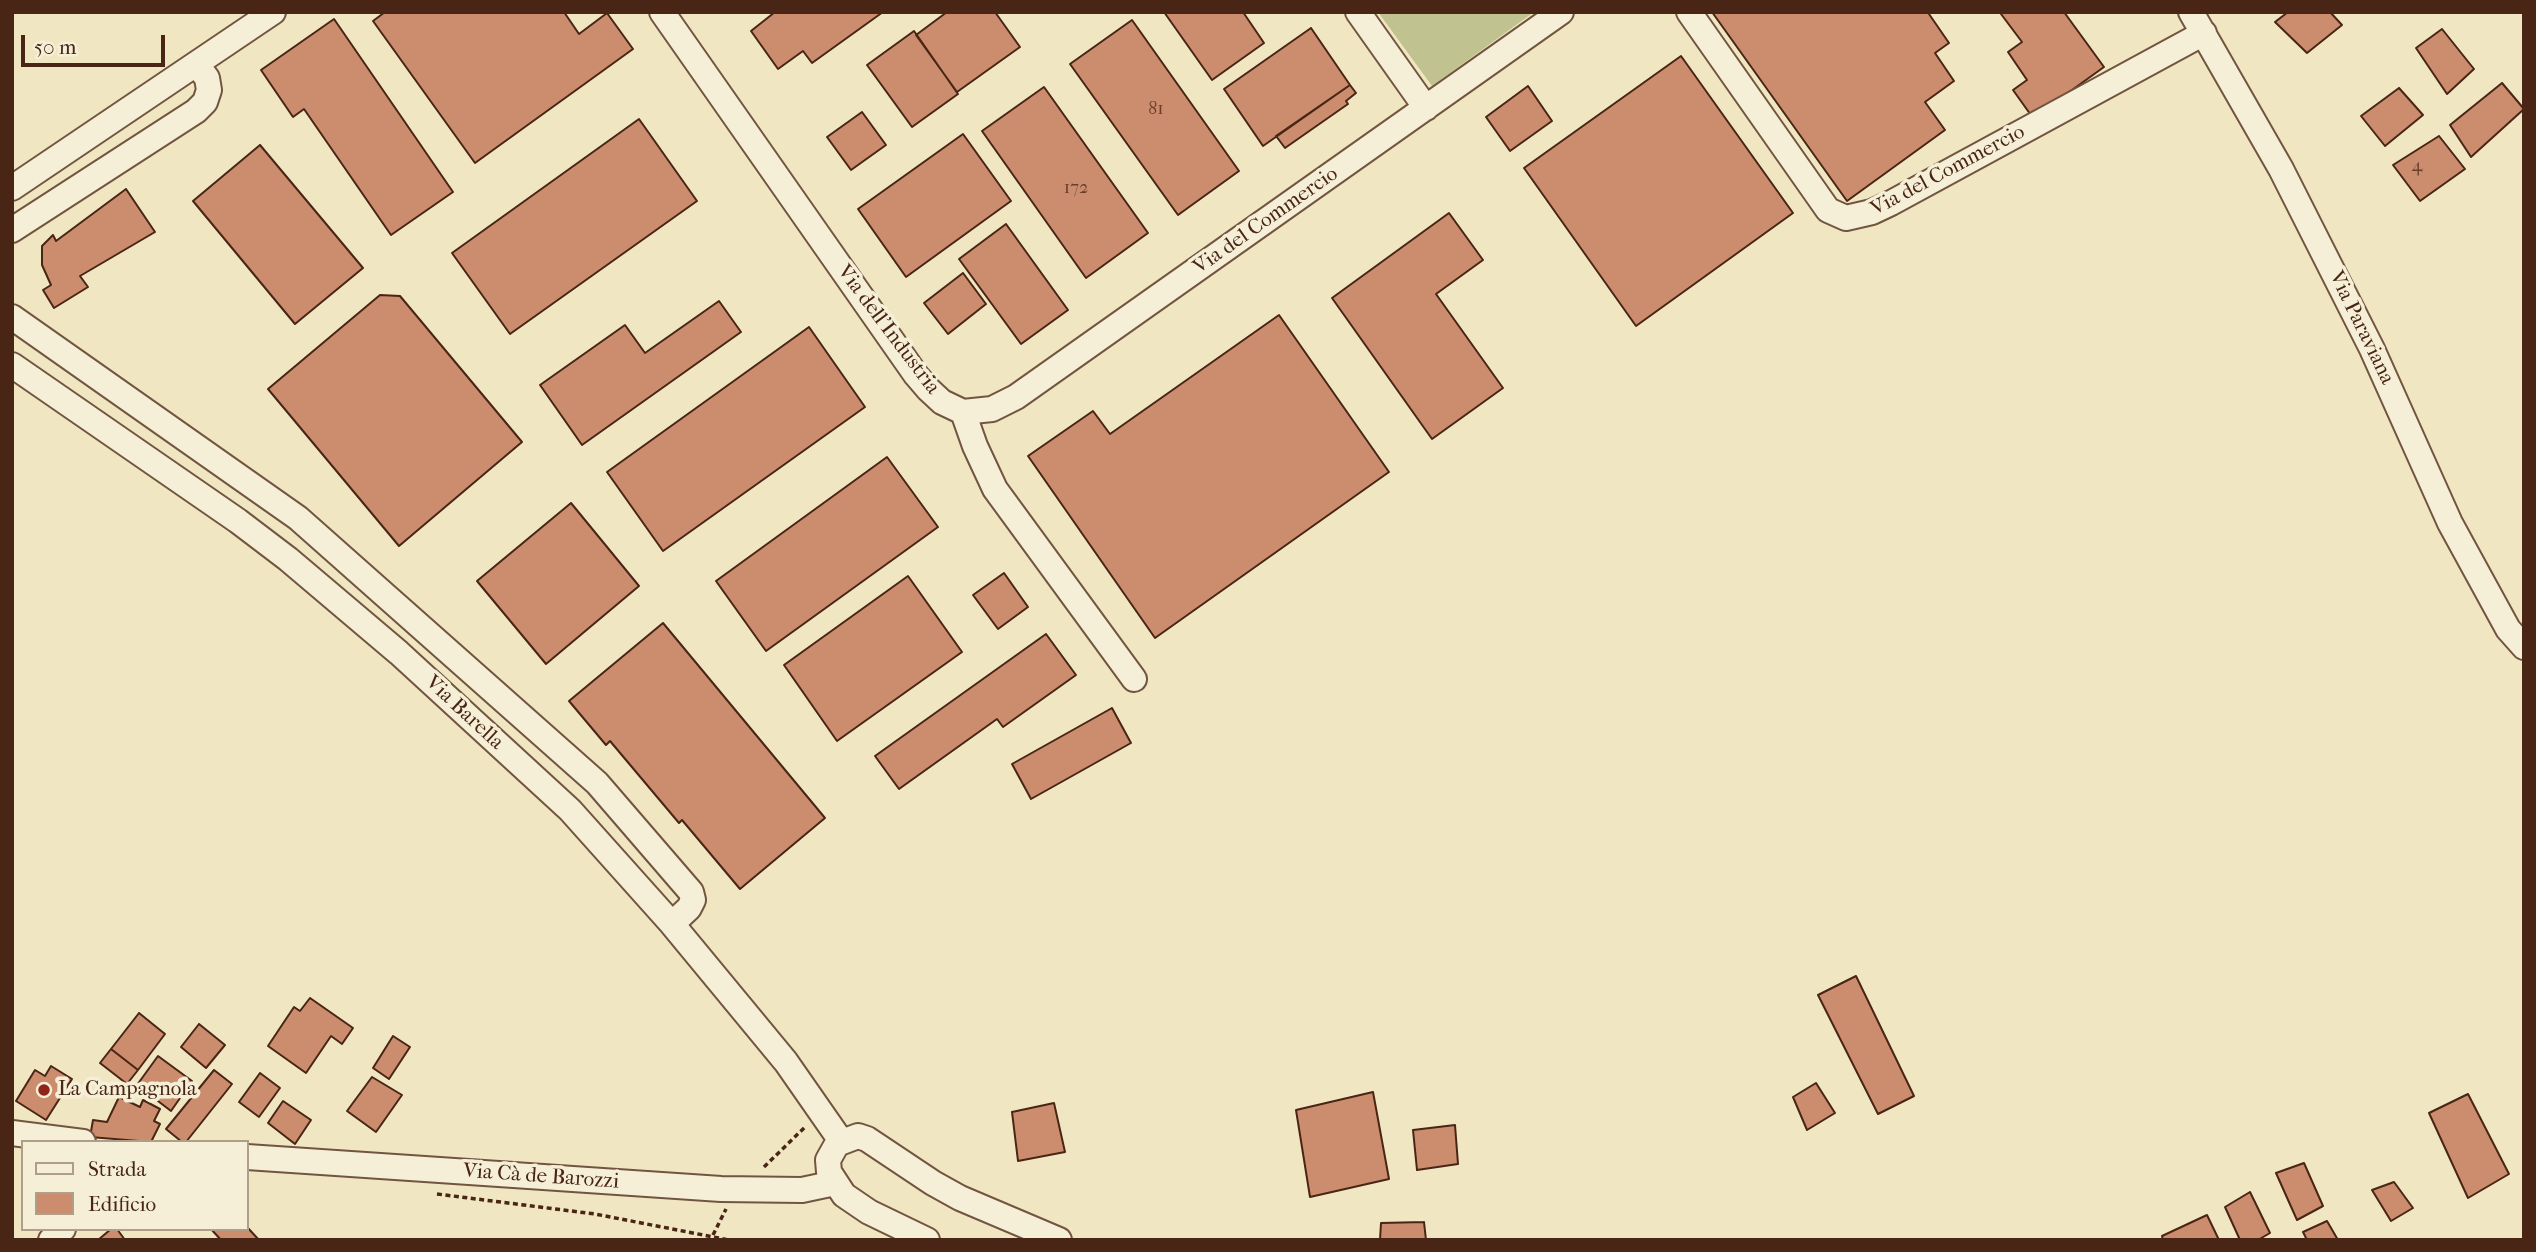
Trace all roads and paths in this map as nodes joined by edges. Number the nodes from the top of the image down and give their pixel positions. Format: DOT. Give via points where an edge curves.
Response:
graph roads {
  1 [pos="272,12"];
  2 [pos="662,12"];
  3 [pos="1358,12"];
  4 [pos="1561,12"];
  5 [pos="1689,12"];
  6 [pos="2198,22"];
  7 [pos="197,65"];
  8 [pos="1426,108"];
  9 [pos="12,188"];
  10 [pos="12,230"];
  11 [pos="12,317"];
  12 [pos="12,365"];
  13 [pos="963,412"];
  14 [pos="2524,647"];
  15 [pos="1134,679"];
  16 [pos="672,924"];
  17 [pos="805,1127"];
  18 [pos="12,1133"];
  19 [pos="67,1140"];
  20 [pos="841,1141"];
  21 [pos="248,1157"];
  22 [pos="758,1171"];
  23 [pos="835,1183"];
  24 [pos="430,1193"];
  25 [pos="730,1201"];
  26 [pos="713,1235"];
  27 [pos="729,1240"];
  28 [pos="927,1240"];
  29 [pos="1059,1240"];
  1 -- 7 [label="street"];
  2 -- 13 [label="street, Via dell’Industria" via="916,375 942,402"];
  3 -- 8 [label="street"];
  4 -- 8 [label="street, Via del Commercio"];
  5 -- 6 [label="street, Via del Commercio" via="1828,210 1846,218 1891,203"];
  6 -- 14 [label="street, Via Paraviana" via="2281,169 2366,337 2450,523 2508,629"];
  7 -- 9 [label="street"];
  7 -- 10 [label="street" via="209,90 196,111"];
  8 -- 13 [label="street, Via del Commercio" via="1016,397 992,410"];
  11 -- 16 [label="street" via="299,518 597,783 691,892 689,908"];
  12 -- 16 [label="street, Via Barella" via="238,521 326,590 570,810"];
  13 -- 15 [label="street" via="995,489"];
  16 -- 20 [label="street, Via Barella" via="786,1062"];
  17 -- 22 [label="path"];
  18 -- 19 [label="street"];
  20 -- 23 [label="street" via="828,1160"];
  20 -- 29 [label="street" via="858,1136 867,1139 960,1198"];
  21 -- 23 [label="street, Via Cà de Barozzi" via="728,1189 802,1190"];
  23 -- 28 [label="street" via="869,1212"];
  24 -- 26 [label="path" via="595,1213"];
  25 -- 26 [label="path"];
  26 -- 27 [label="path"];
}
